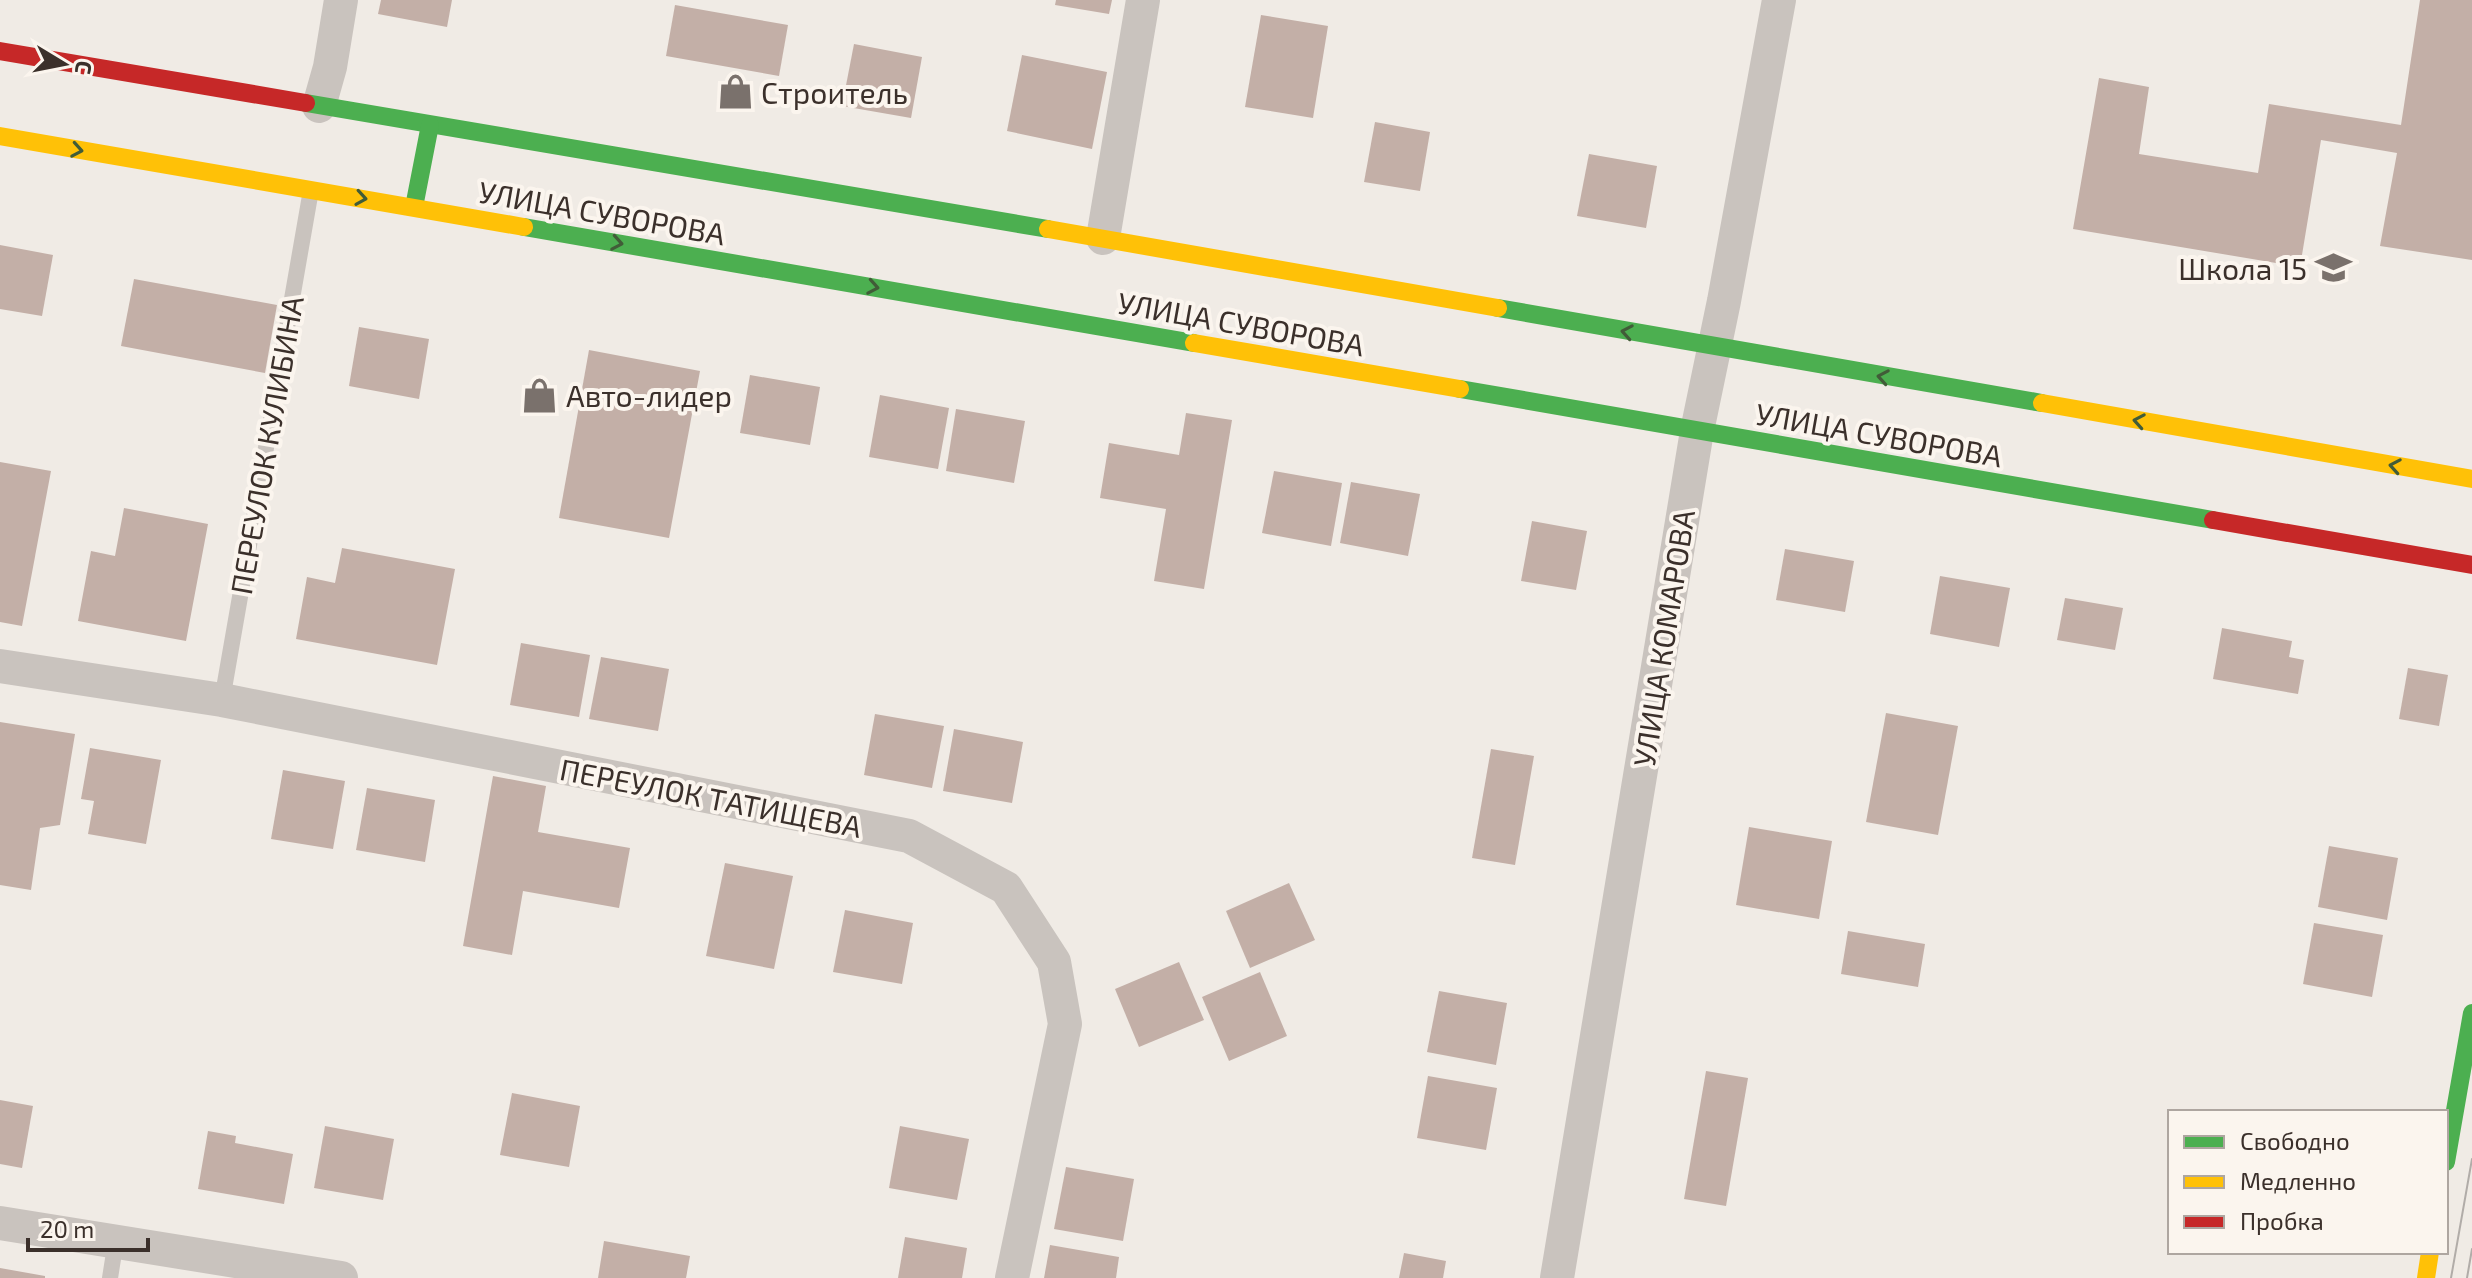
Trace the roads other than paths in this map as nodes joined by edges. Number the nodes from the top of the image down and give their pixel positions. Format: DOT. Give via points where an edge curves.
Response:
graph roads {
  1 [pos="341,0"];
  2 [pos="1143,0"];
  3 [pos="1779,0"];
  4 [pos="0,51"];
  5 [pos="319,106"];
  6 [pos="430,125"];
  7 [pos="0,136"];
  8 [pos="311,190"];
  9 [pos="414,207"];
  10 [pos="1103,238"];
  11 [pos="1713,347"];
  12 [pos="1697,431"];
  13 [pos="2472,479"];
  14 [pos="2472,565"];
  15 [pos="0,666"];
  16 [pos="222,700"];
  17 [pos="2472,1013"];
  18 [pos="2448,1151"];
  19 [pos="0,1223"];
  20 [pos="116,1240"];
  21 [pos="2430,1254"];
  22 [pos="110,1278"];
  23 [pos="341,1278"];
  24 [pos="1012,1278"];
  25 [pos="1557,1278"];
  26 [pos="2426,1278"];
  1 -- 5 [label="street"];
  2 -- 10 [label="street"];
  3 -- 11 [label="street, УЛИЦА КОМАРОВА"];
  4 -- 5 [label="main road, УЛИЦА СУВОРОВА"];
  5 -- 6 [label="main road, УЛИЦА СУВОРОВА"];
  6 -- 9 [label="main road"];
  6 -- 10 [label="main road, УЛИЦА СУВОРОВА"];
  7 -- 8 [label="main road, УЛИЦА СУВОРОВА, one-way"];
  8 -- 9 [label="main road, УЛИЦА СУВОРОВА, one-way"];
  8 -- 16 [label="lane, ПЕРЕУЛОК КУЛИБИНА"];
  9 -- 12 [label="main road, УЛИЦА СУВОРОВА, one-way"];
  11 -- 10 [label="main road, УЛИЦА СУВОРОВА, one-way"];
  11 -- 12 [label="street, УЛИЦА КОМАРОВА"];
  13 -- 11 [label="main road, УЛИЦА СУВОРОВА, one-way"];
  12 -- 14 [label="main road, УЛИЦА СУВОРОВА"];
  12 -- 25 [label="street, УЛИЦА КОМАРОВА"];
  15 -- 16 [label="street, ПЕРЕУЛОК ТАТИЩЕВА"];
  16 -- 24 [label="street, ПЕРЕУЛОК ТАТИЩЕВА" via="909,836 1006,888 1054,962 1065,1024"];
  17 -- 18 [label="main road"];
  19 -- 20 [label="street"];
  20 -- 22 [label="lane"];
  20 -- 23 [label="street"];
  21 -- 26 [label="main road"];
}
